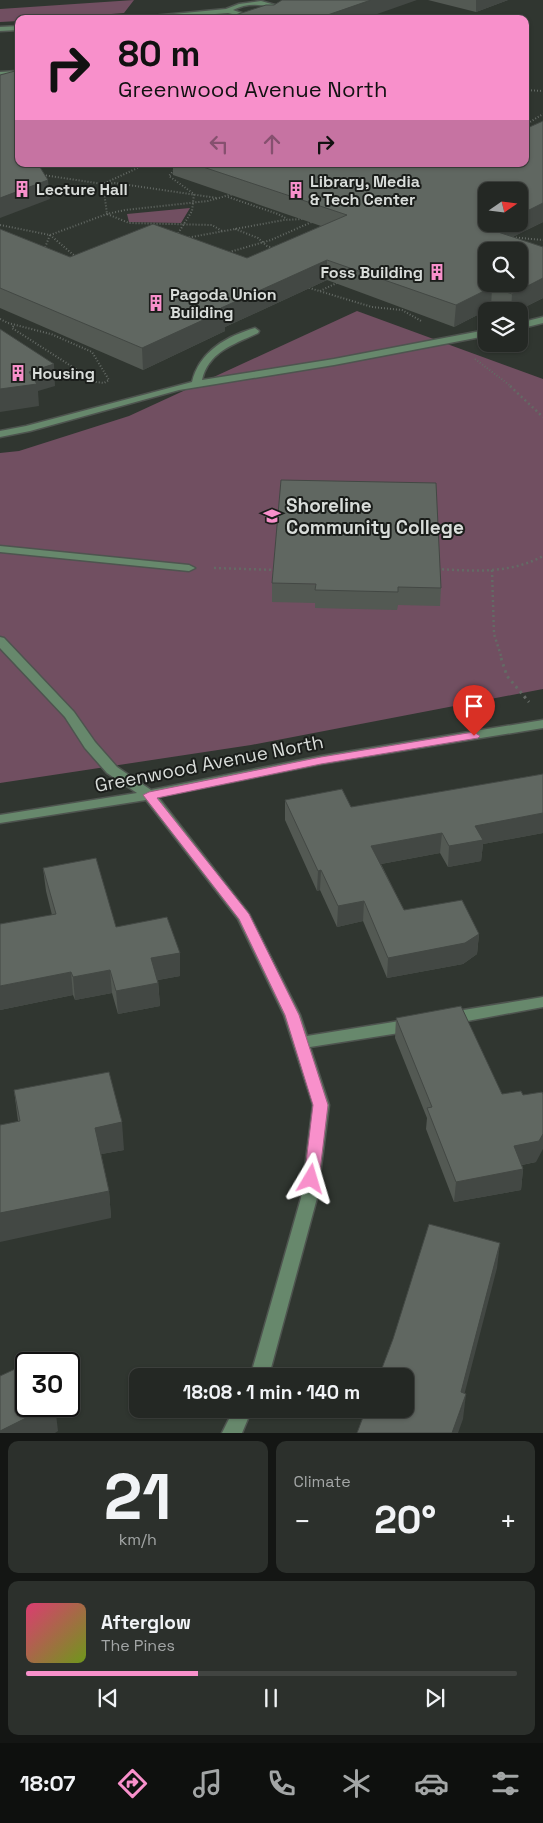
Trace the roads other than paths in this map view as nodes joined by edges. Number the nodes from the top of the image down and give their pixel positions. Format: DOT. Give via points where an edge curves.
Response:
graph roads {
  1 [pos="228,10"];
  2 [pos="176,15"];
  3 [pos="240,15"];
  4 [pos="278,15"];
  5 [pos="15,28"];
  6 [pos="0,29"];
  7 [pos="0,74"];
  8 [pos="15,74"];
  9 [pos="543,320"];
  10 [pos="528,324"];
  11 [pos="255,331"];
  12 [pos="478,335"];
  13 [pos="196,384"];
  14 [pos="0,434"];
  15 [pos="0,549"];
  16 [pos="189,568"];
  17 [pos="0,641"];
  18 [pos="543,724"];
  19 [pos="149,795"];
  20 [pos="0,819"];
  21 [pos="543,1002"];
  22 [pos="300,1043"];
  23 [pos="262,1368"];
  24 [pos="239,1418"];
  25 [pos="232,1433"];
  1 -- 2 [label="street"];
  1 -- 3 [label="street"];
  1 -- 4 [label="street" via="238,6 269,5 282,10"];
  5 -- 6 [label="street"];
  7 -- 8 [label="street"];
  9 -- 10 [label="street"];
  11 -- 13 [label="street" via="213,351 198,370"];
  12 -- 13 [label="street"];
  13 -- 14 [label="street"];
  15 -- 16 [label="street"];
  17 -- 19 [label="street" via="70,715 112,770"];
  18 -- 19 [label="street, Greenwood Avenue North" via="321,760"];
  19 -- 20 [label="street, Greenwood Avenue North"];
  19 -- 22 [label="street" via="244,918 292,1015"];
  21 -- 22 [label="street"];
  22 -- 23 [label="street" via="321,1105 320,1114 309,1198"];
  24 -- 25 [label="street"];
}
